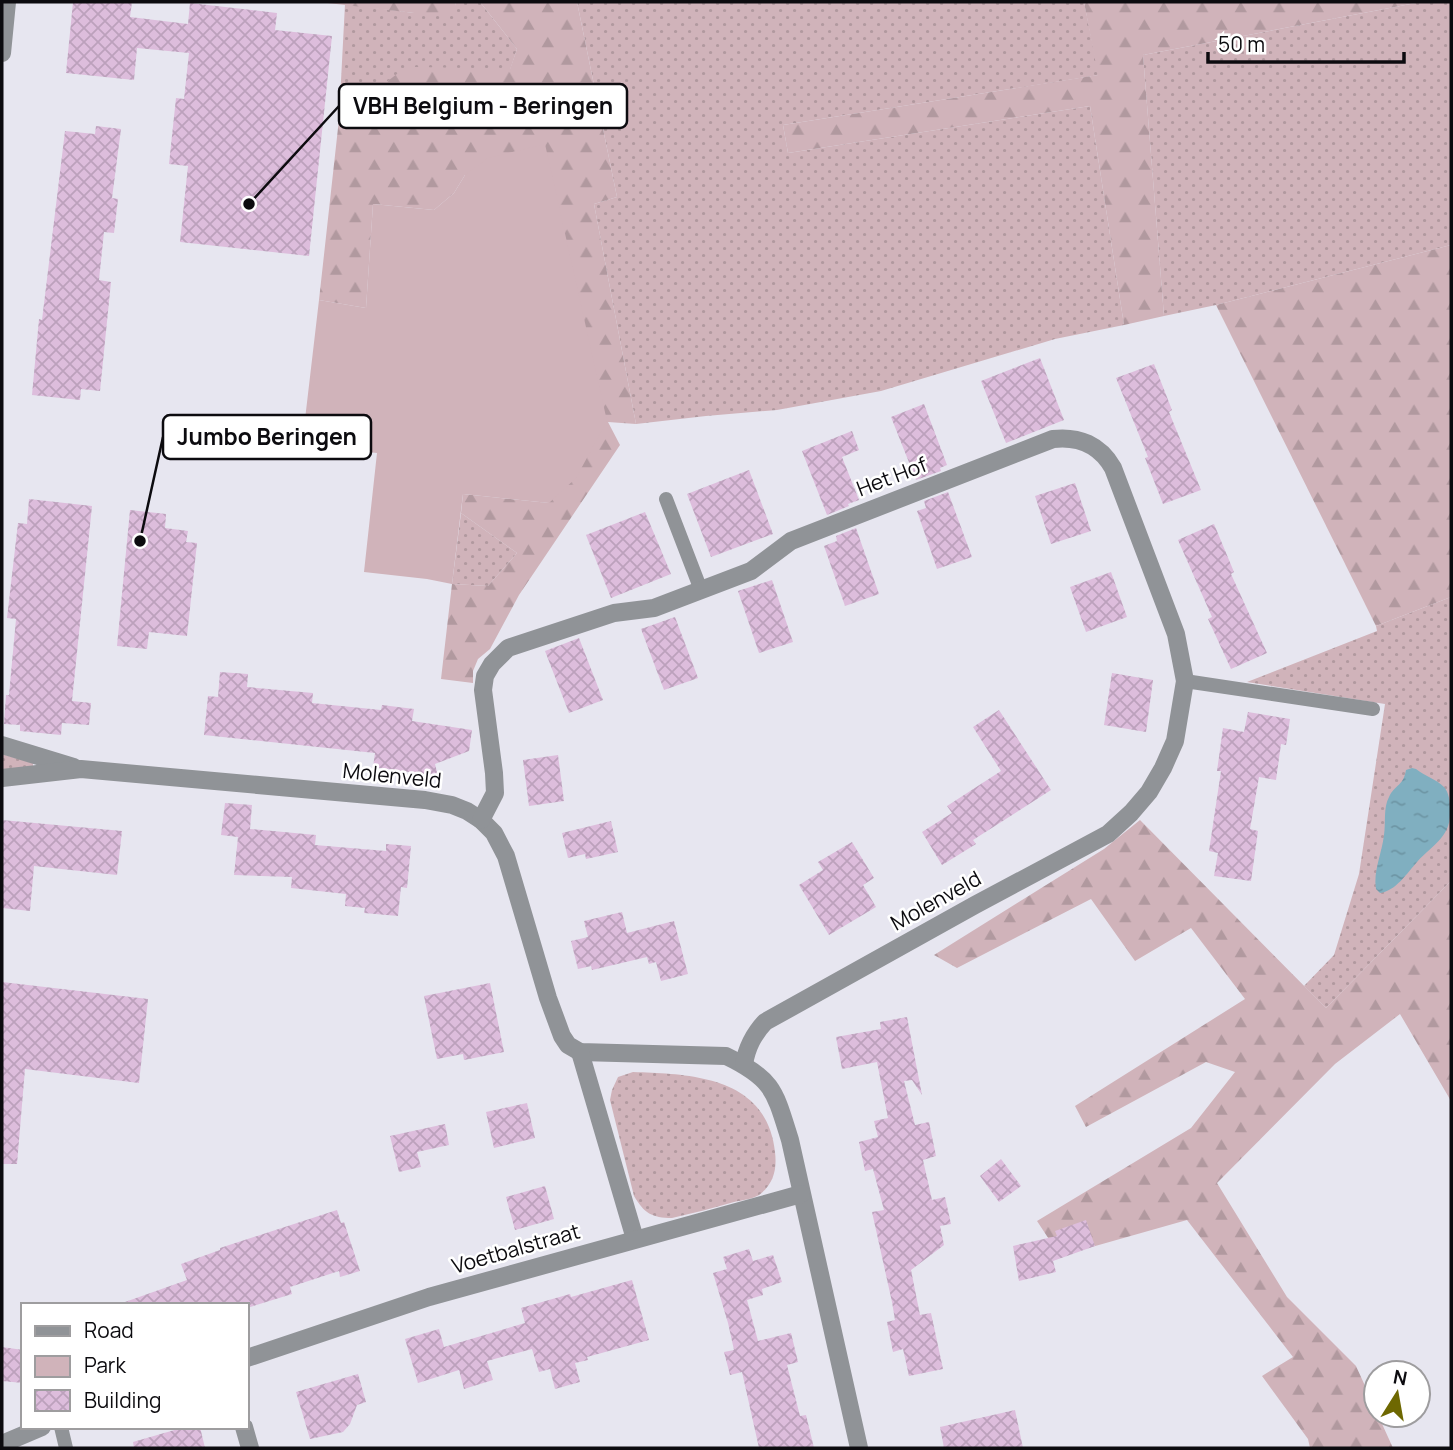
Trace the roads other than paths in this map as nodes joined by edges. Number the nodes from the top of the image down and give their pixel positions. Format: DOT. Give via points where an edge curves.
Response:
graph roads {
  1 [pos="7,2"];
  2 [pos="2,53"];
  3 [pos="666,499"];
  4 [pos="701,590"];
  5 [pos="1185,681"];
  6 [pos="1373,709"];
  7 [pos="2,745"];
  8 [pos="80,769"];
  9 [pos="2,778"];
  10 [pos="1131,813"];
  11 [pos="481,820"];
  12 [pos="580,1052"];
  13 [pos="744,1064"];
  14 [pos="801,1194"];
  15 [pos="635,1239"];
  16 [pos="248,1358"];
  17 [pos="37,1429"];
  18 [pos="61,1429"];
  19 [pos="245,1429"];
  20 [pos="2,1444"];
  21 [pos="66,1448"];
  22 [pos="250,1448"];
  23 [pos="859,1448"];
  1 -- 2 [label="street"];
  3 -- 4 [label="lane"];
  4 -- 5 [label="street, Het Hof" via="751,571 791,541 1066,437 1090,443 1113,468 1176,634"];
  4 -- 11 [label="street, Het Hof" via="654,608 614,613 508,648 492,664 483,690 495,793"];
  5 -- 6 [label="lane"];
  5 -- 10 [label="street, Het Hof" via="1175,741 1149,792"];
  7 -- 8 [label="street"];
  8 -- 9 [label="street"];
  8 -- 11 [label="street, Molenveld" via="425,800 452,805"];
  10 -- 13 [label="street, Molenveld" via="1108,834 765,1022 754,1034"];
  11 -- 12 [label="street, Molenveld" via="506,856 562,1036"];
  12 -- 13 [label="street" via="726,1056"];
  12 -- 15 [label="street, Molenveld"];
  13 -- 14 [label="street" via="767,1082 778,1100"];
  14 -- 15 [label="street, Voetbalstraat"];
  14 -- 23 [label="street"];
  15 -- 16 [label="street, Voetbalstraat" via="429,1297"];
  17 -- 20 [label="street"];
  18 -- 21 [label="lane"];
  19 -- 22 [label="street"];
}
